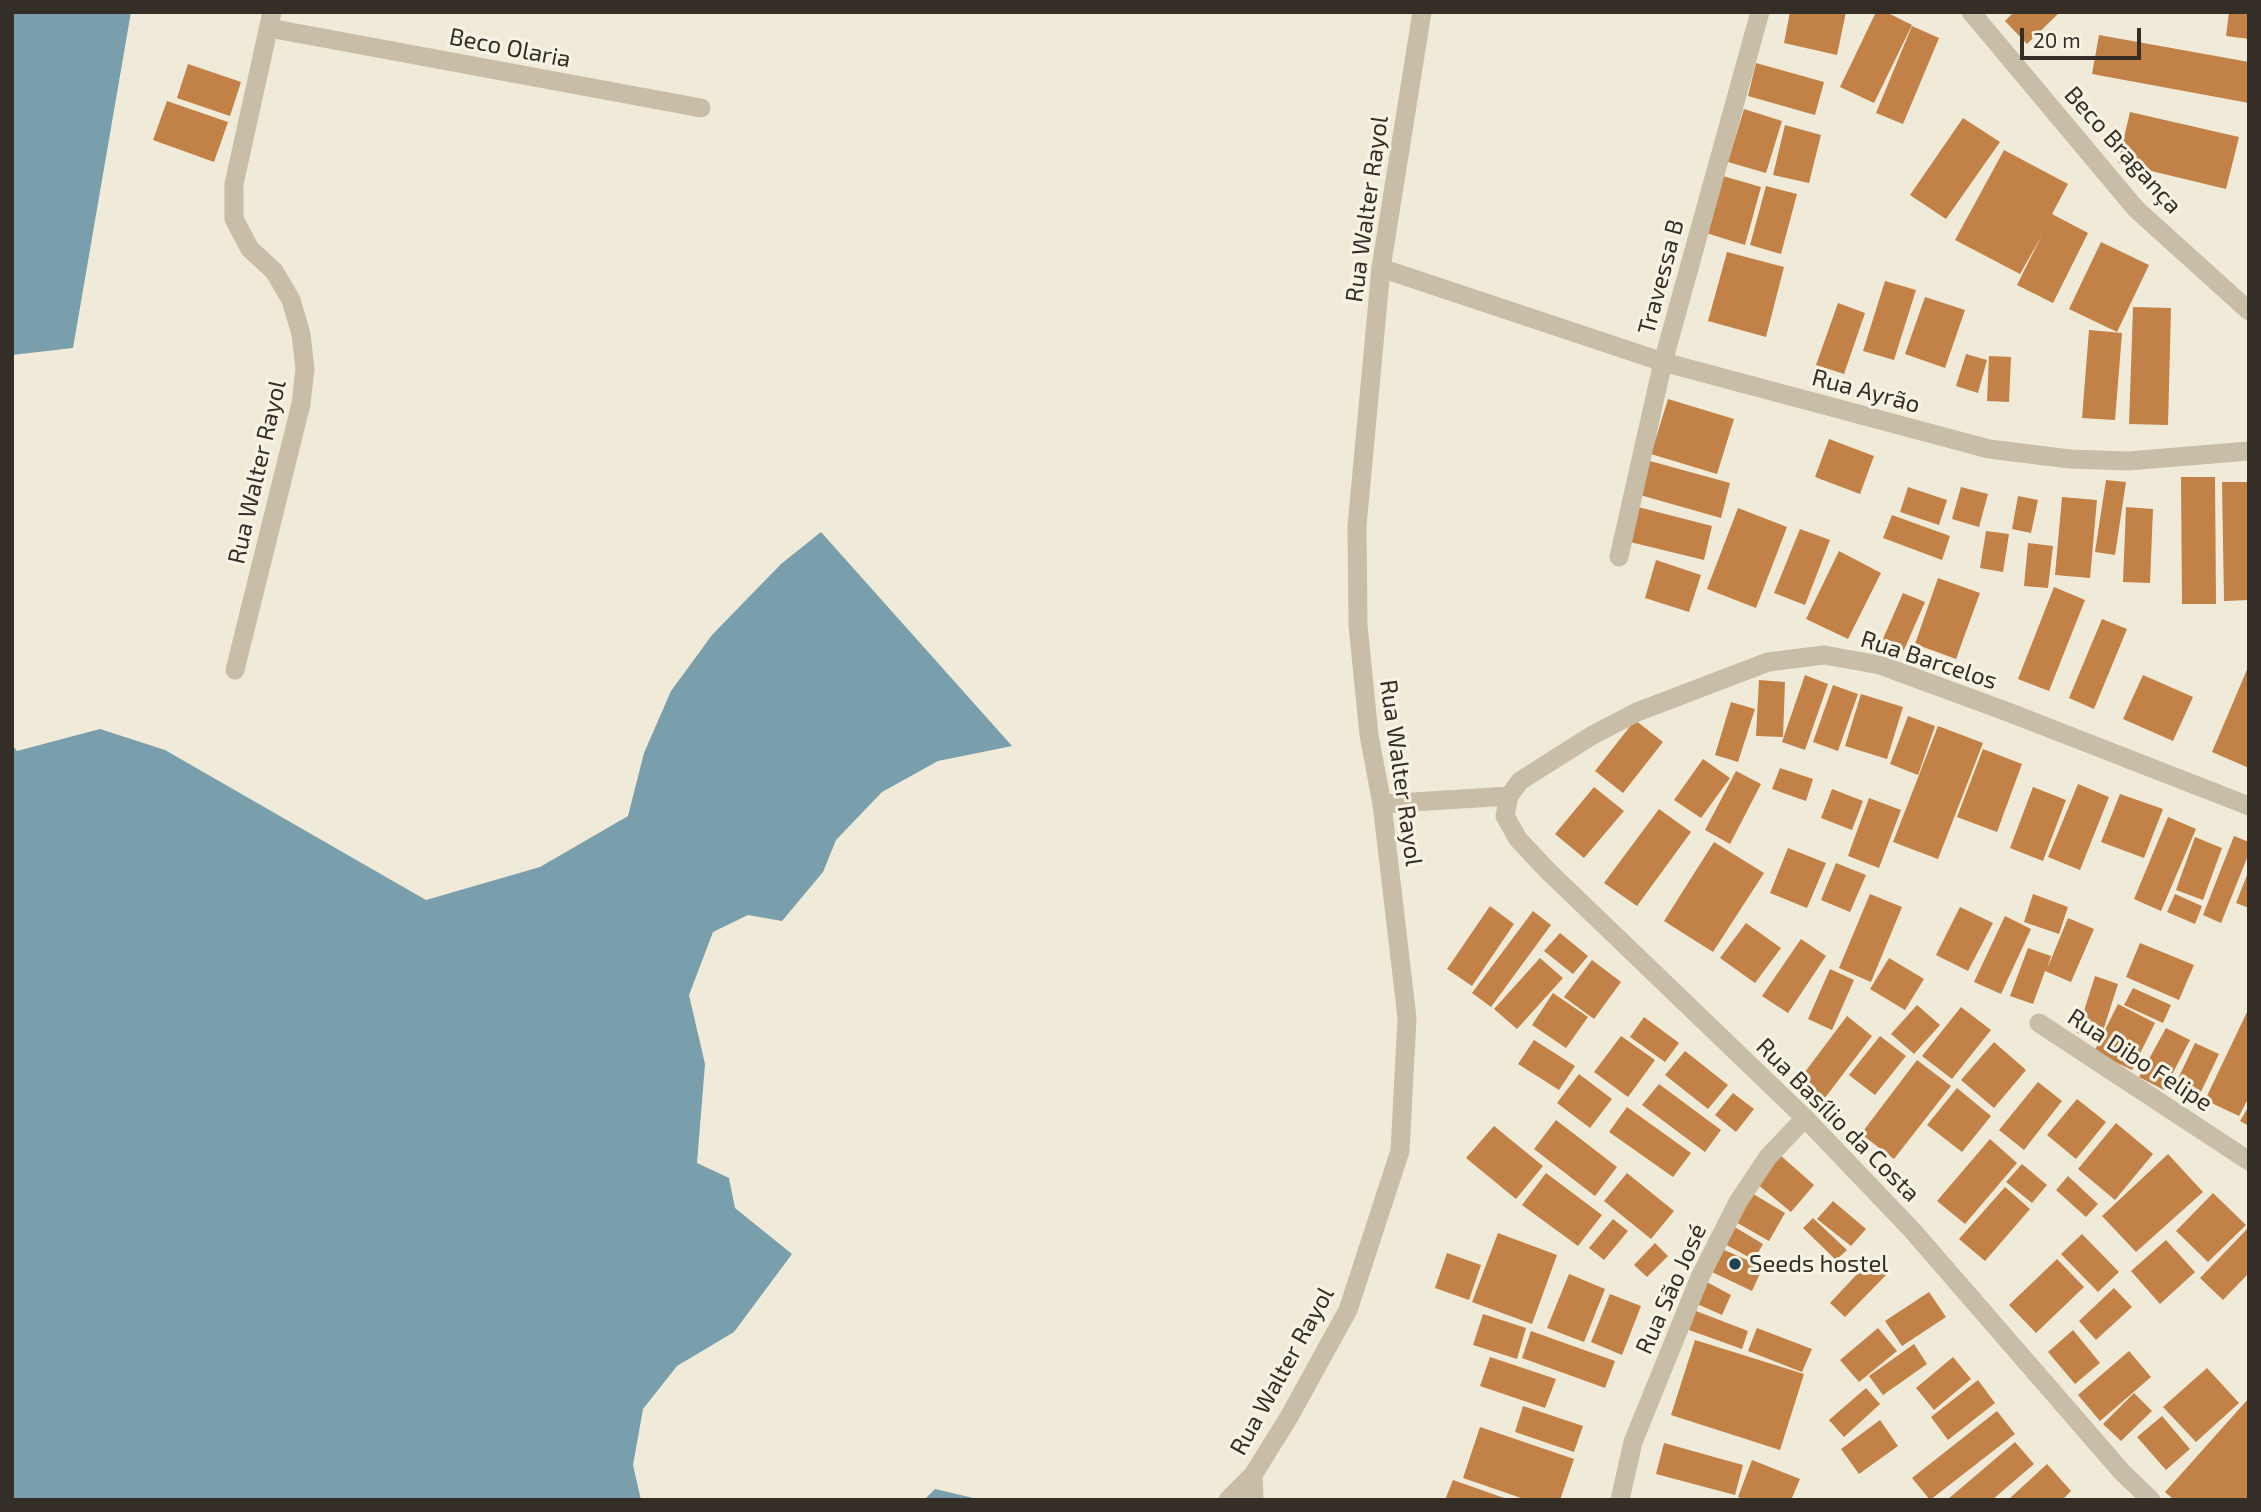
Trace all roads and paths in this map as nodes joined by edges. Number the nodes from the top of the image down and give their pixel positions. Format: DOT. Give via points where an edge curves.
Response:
graph roads {
  1 [pos="1422,12"];
  2 [pos="1760,12"];
  3 [pos="1971,12"];
  4 [pos="271,20"];
  5 [pos="701,108"];
  6 [pos="1381,268"];
  7 [pos="2249,311"];
  8 [pos="1663,362"];
  9 [pos="2249,451"];
  10 [pos="1619,557"];
  11 [pos="235,670"];
  12 [pos="1514,789"];
  13 [pos="1382,804"];
  14 [pos="2249,806"];
  15 [pos="2039,1023"];
  16 [pos="1805,1118"];
  17 [pos="2249,1161"];
  18 [pos="1253,1475"];
  19 [pos="1228,1500"];
  20 [pos="1254,1500"];
  21 [pos="1620,1500"];
  22 [pos="2151,1500"];
  1 -- 6 [label="street, Rua Walter Rayol"];
  2 -- 8 [label="street, Travessa B"];
  3 -- 7 [label="street, Beco Bragança" via="2136,209"];
  4 -- 5 [label="street, Beco Olaria"];
  4 -- 11 [label="street, Rua Walter Rayol" via="234,184 234,219 250,249 274,271 291,300 305,369 302,404"];
  6 -- 8 [label="street, Rua Ayrão"];
  6 -- 13 [label="street, Rua Walter Rayol" via="1357,526 1358,625 1369,735"];
  8 -- 9 [label="street, Rua Ayrão" via="1989,449 2128,461"];
  8 -- 10 [label="street, Travessa B"];
  12 -- 13 [label="street"];
  12 -- 14 [label="street, Rua Barcelos" via="1591,736 1637,712 1768,662 1824,655 1880,665"];
  12 -- 16 [label="street, Rua Basílio da Costa" via="1505,816 1518,839"];
  13 -- 18 [label="street, Rua Walter Rayol" via="1407,1018 1400,1151 1348,1310"];
  15 -- 17 [label="street, Rua Dibo Felipe"];
  16 -- 21 [label="street, Rua São José" via="1768,1157 1738,1202 1700,1277 1633,1443"];
  16 -- 22 [label="street, Rua Basílio da Costa" via="1912,1230"];
  18 -- 19 [label="street, Rua Walter Rayol"];
  18 -- 20 [label="street"];
}
